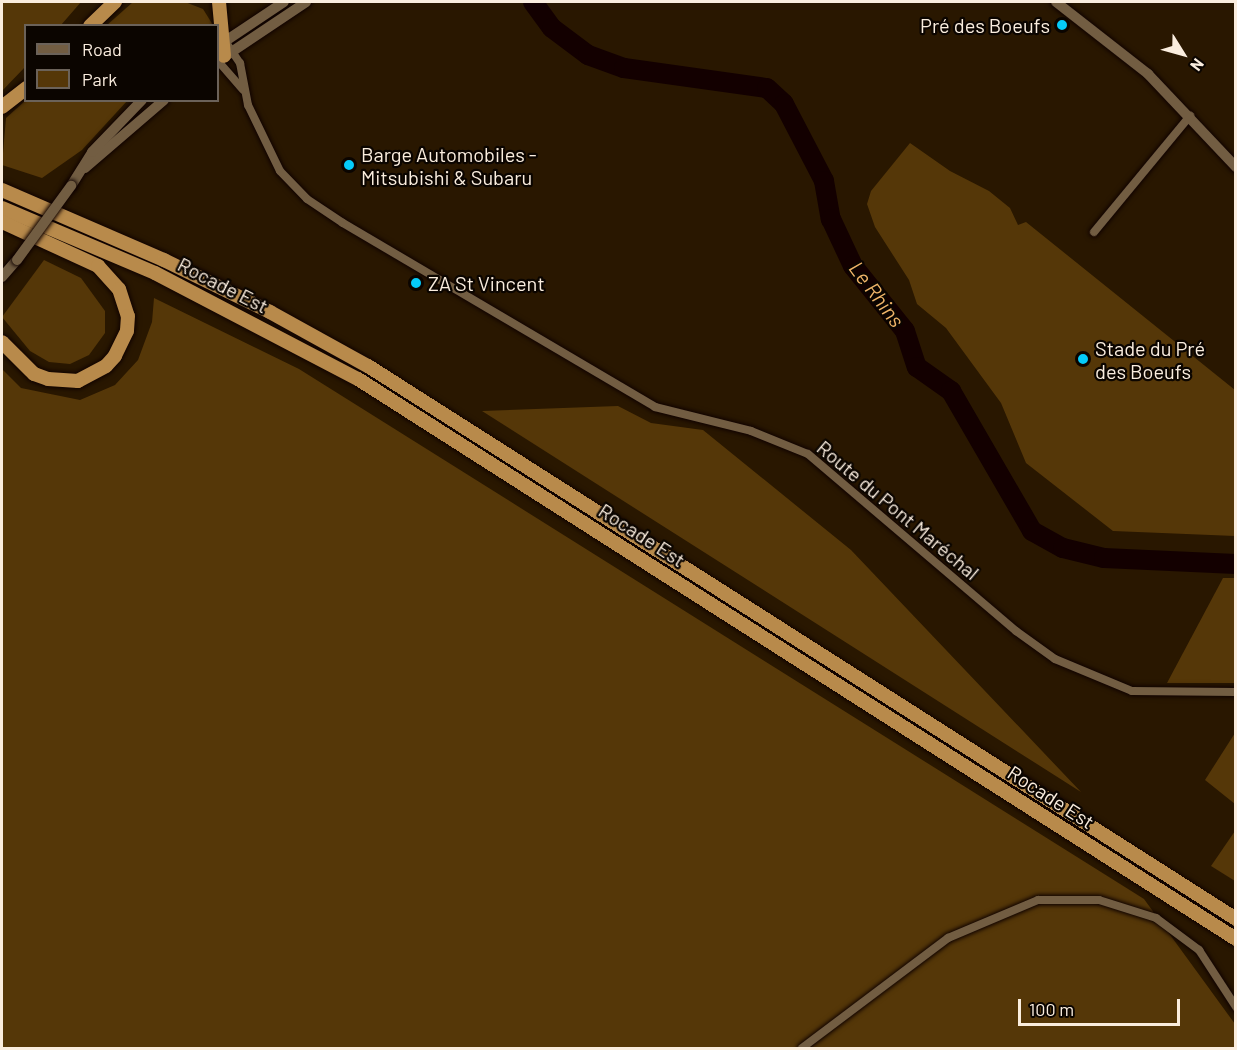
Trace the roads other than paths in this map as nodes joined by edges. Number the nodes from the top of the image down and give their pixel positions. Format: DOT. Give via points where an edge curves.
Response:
graph roads {
  1 [pos="115,2"];
  2 [pos="219,2"];
  3 [pos="284,2"];
  4 [pos="306,2"];
  5 [pos="1056,2"];
  6 [pos="92,24"];
  7 [pos="222,52"];
  8 [pos="24,90"];
  9 [pos="243,90"];
  10 [pos="140,102"];
  11 [pos="162,102"];
  12 [pos="2,107"];
  13 [pos="1190,116"];
  14 [pos="1236,167"];
  15 [pos="83,170"];
  16 [pos="2,190"];
  17 [pos="2,208"];
  18 [pos="2,222"];
  19 [pos="1094,232"];
  20 [pos="2,277"];
  21 [pos="2,342"];
  22 [pos="1236,692"];
  23 [pos="1236,919"];
  24 [pos="1236,939"];
  25 [pos="1236,1006"];
  26 [pos="802,1048"];
  1 -- 6 [label="highway"];
  2 -- 7 [label="highway"];
  3 -- 7 [label="street"];
  4 -- 7 [label="street"];
  5 -- 13 [label="street" via="1148,74"];
  7 -- 9 [label="street, Route du Pont Maréchal"];
  7 -- 9 [label="street, Route du Pont Maréchal" via="240,63"];
  8 -- 12 [label="highway"];
  9 -- 22 [label="street, Route du Pont Maréchal" via="266,148 280,171 307,199 655,407 751,431 808,454 1016,631 1055,659 1132,692"];
  10 -- 15 [label="street" via="92,152"];
  11 -- 15 [label="street"];
  13 -- 14 [label="street"];
  13 -- 19 [label="street"];
  15 -- 20 [label="street, bridge"];
  16 -- 23 [label="highway, Rocade Est" via="164,260 368,366"];
  17 -- 24 [label="highway, Rocade Est" via="155,273 358,379"];
  18 -- 21 [label="highway" via="98,266 118,289 128,316 127,331 115,356 106,366 78,381 34,374"];
  25 -- 26 [label="street" via="1204,956 1156,918 1099,900 1038,900 948,938"];
}
